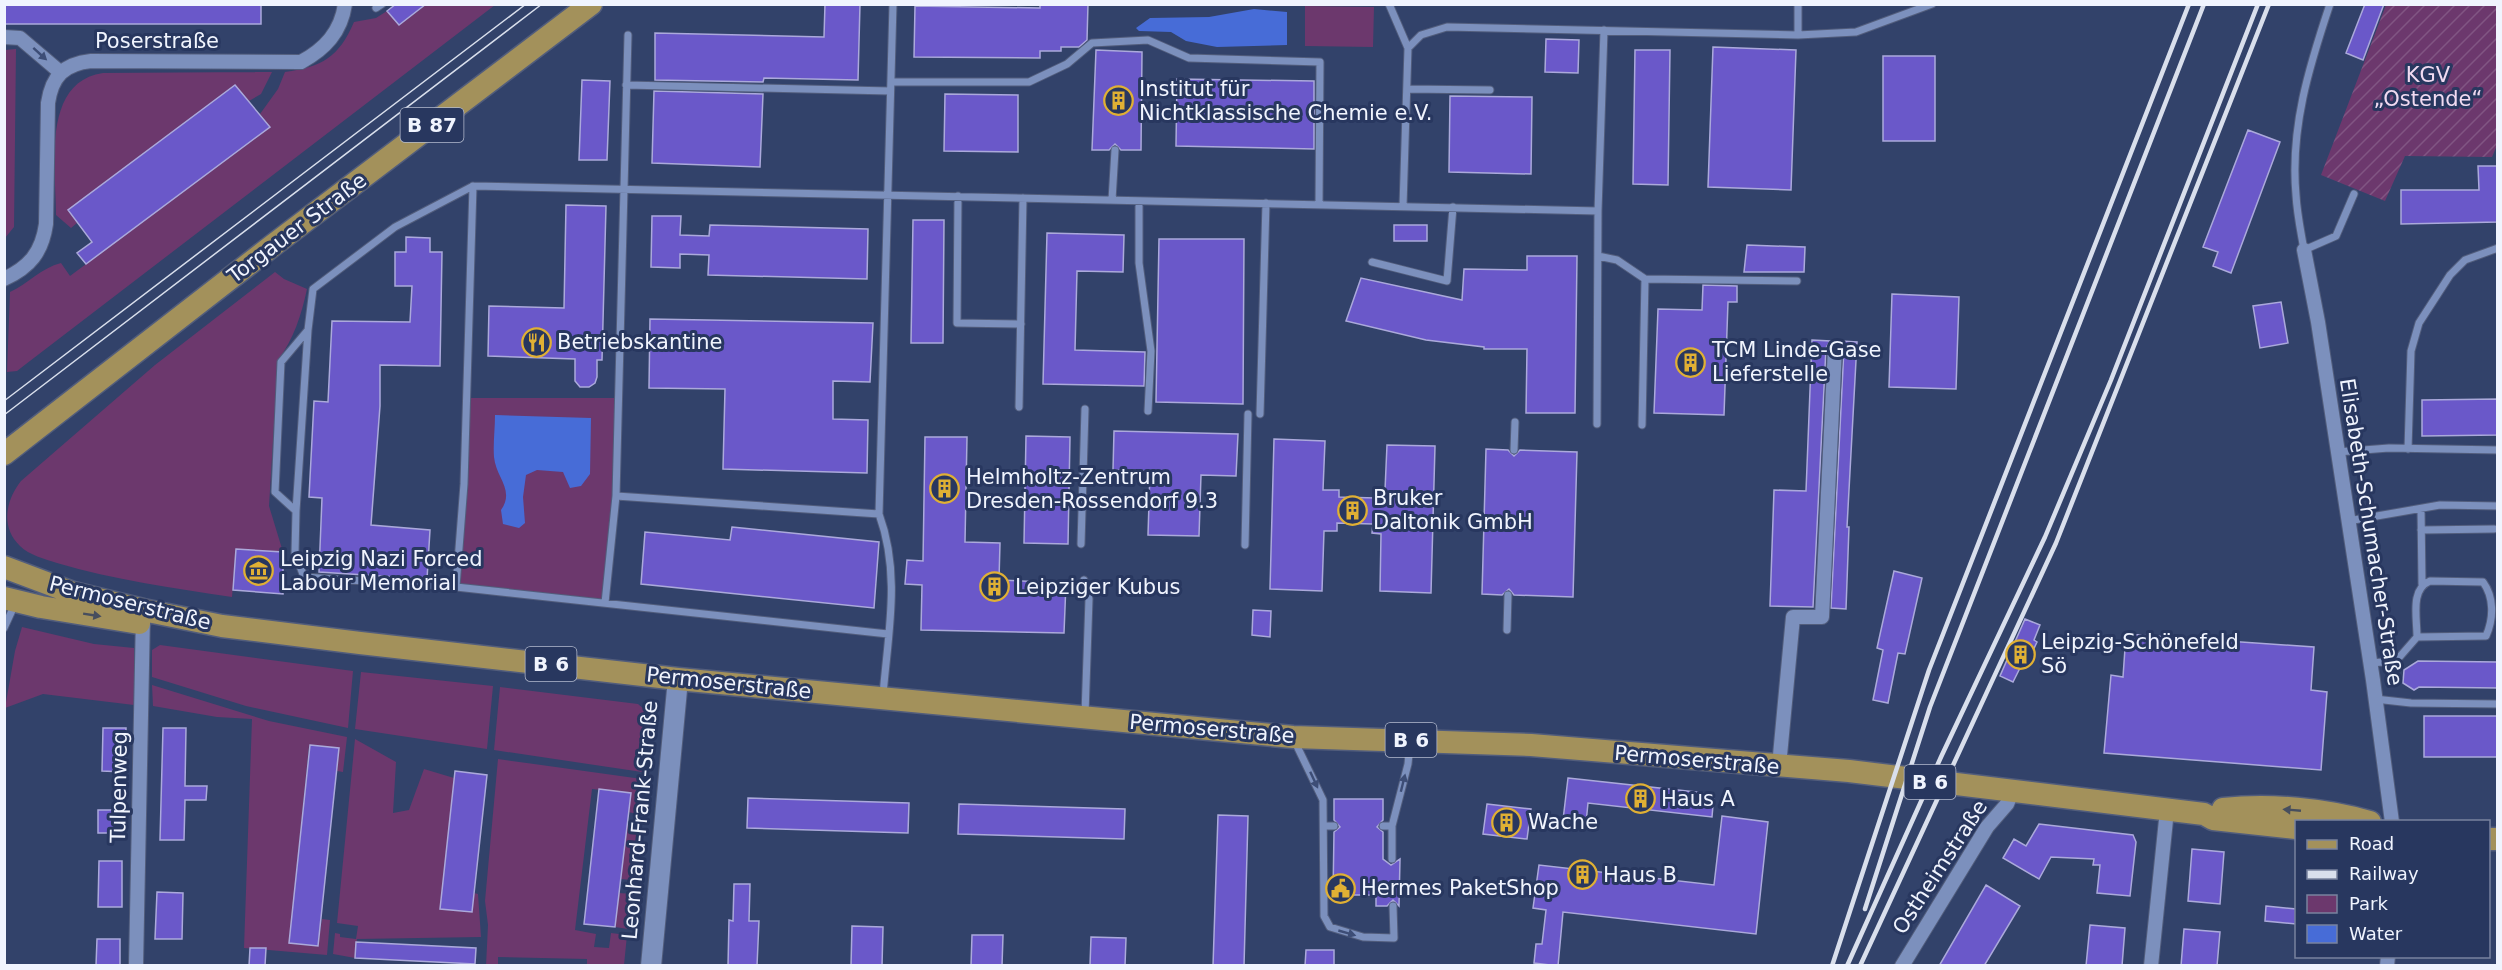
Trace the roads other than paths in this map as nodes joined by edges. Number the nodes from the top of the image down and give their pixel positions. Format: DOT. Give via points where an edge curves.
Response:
graph roads {
  1 [pos="345,4"];
  2 [pos="591,4"];
  3 [pos="892,4"];
  4 [pos="1389,4"];
  5 [pos="1798,4"];
  6 [pos="1932,4"];
  7 [pos="2330,4"];
  8 [pos="1604,30"];
  9 [pos="628,35"];
  10 [pos="1798,35"];
  11 [pos="4,37"];
  12 [pos="1408,48"];
  13 [pos="60,72"];
  14 [pos="891,82"];
  15 [pos="626,85"];
  16 [pos="1407,89"];
  17 [pos="1490,90"];
  18 [pos="890,92"];
  19 [pos="1114,150"];
  20 [pos="472,186"];
  21 [pos="624,189"];
  22 [pos="2354,194"];
  23 [pos="888,195"];
  24 [pos="958,196"];
  25 [pos="1023,198"];
  26 [pos="1112,200"];
  27 [pos="1139,201"];
  28 [pos="1266,203"];
  29 [pos="1319,204"];
  30 [pos="1403,206"];
  31 [pos="1453,207"];
  32 [pos="1598,211"];
  33 [pos="2498,248"];
  34 [pos="2304,250"];
  35 [pos="1598,256"];
  36 [pos="1372,262"];
  37 [pos="4,279"];
  38 [pos="1645,279"];
  39 [pos="1797,281"];
  40 [pos="1021,324"];
  41 [pos="308,330"];
  42 [pos="1835,348"];
  43 [pos="1019,407"];
  44 [pos="1084,409"];
  45 [pos="1148,411"];
  46 [pos="1248,414"];
  47 [pos="1260,414"];
  48 [pos="1515,422"];
  49 [pos="1597,424"];
  50 [pos="1642,425"];
  51 [pos="2408,449"];
  52 [pos="1514,450"];
  53 [pos="2498,450"];
  54 [pos="2337,452"];
  55 [pos="4,454"];
  56 [pos="616,496"];
  57 [pos="2498,506"];
  58 [pos="2421,509"];
  59 [pos="296,511"];
  60 [pos="879,514"];
  61 [pos="2348,521"];
  62 [pos="2494,529"];
  63 [pos="2421,530"];
  64 [pos="1082,544"];
  65 [pos="1245,545"];
  66 [pos="4,567"];
  67 [pos="1084,580"];
  68 [pos="2422,584"];
  69 [pos="456,587"];
  70 [pos="1508,595"];
  71 [pos="10,599"];
  72 [pos="605,603"];
  73 [pos="143,617"];
  74 [pos="4,628"];
  75 [pos="1507,630"];
  76 [pos="888,634"];
  77 [pos="2417,637"];
  78 [pos="2370,663"];
  79 [pos="678,679"];
  80 [pos="883,698"];
  81 [pos="2375,699"];
  82 [pos="2498,704"];
  83 [pos="1085,717"];
  84 [pos="1293,737"];
  85 [pos="1410,740"];
  86 [pos="1779,766"];
  87 [pos="2012,792"];
  88 [pos="2167,810"];
  89 [pos="2204,814"];
  90 [pos="2361,820"];
  91 [pos="2392,820"];
  92 [pos="1324,826"];
  93 [pos="1334,826"];
  94 [pos="1383,826"];
  95 [pos="1392,826"];
  96 [pos="2295,828"];
  97 [pos="1392,859"];
  98 [pos="1393,906"];
  99 [pos="136,966"];
  100 [pos="651,966"];
  101 [pos="1902,966"];
  102 [pos="2151,966"];
  1 -- 13 [label="street, Poserstraße" via="334,37 301,62 91,62 75,63"];
  2 -- 55 [label="main road, Torgauer Straße / B 87"];
  3 -- 14 [label="lane"];
  4 -- 12 [label="lane"];
  5 -- 10 [label="lane"];
  6 -- 10 [label="lane" via="1856,32"];
  7 -- 34 [label="lane" via="2300,106 2295,151 2295,195"];
  8 -- 10 [label="lane"];
  8 -- 12 [label="lane" via="1447,27 1421,35"];
  8 -- 32 [label="lane"];
  9 -- 15 [label="lane"];
  11 -- 13 [label="street, one-way" via="20,38"];
  12 -- 16 [label="lane"];
  13 -- 37 [label="street" via="51,86 48,102 43,243 20,271"];
  14 -- 18 [label="lane"];
  14 -- 29 [label="lane" via="1029,82 1067,64 1092,43 1148,40 1189,58 1320,62"];
  15 -- 18 [label="lane"];
  15 -- 21 [label="lane"];
  16 -- 17 [label="lane"];
  16 -- 30 [label="lane"];
  18 -- 23 [label="lane"];
  19 -- 26 [label="lane"];
  20 -- 21 [label="lane"];
  20 -- 41 [label="lane" via="395,227 313,289"];
  20 -- 69 [label="lane" via="465,452"];
  21 -- 23 [label="lane"];
  21 -- 56 [label="lane"];
  22 -- 34 [label="lane" via="2336,236"];
  23 -- 24 [label="lane"];
  23 -- 60 [label="lane"];
  24 -- 25 [label="lane"];
  24 -- 40 [label="lane" via="957,323"];
  25 -- 26 [label="lane"];
  25 -- 40 [label="lane"];
  26 -- 27 [label="lane"];
  27 -- 28 [label="lane"];
  27 -- 45 [label="lane" via="1138,263 1151,351"];
  28 -- 29 [label="lane"];
  28 -- 47 [label="lane"];
  29 -- 30 [label="lane"];
  30 -- 31 [label="lane"];
  31 -- 32 [label="lane"];
  31 -- 36 [label="lane" via="1447,281"];
  32 -- 35 [label="lane"];
  33 -- 51 [label="lane" via="2465,260 2450,275 2419,323 2410,351"];
  34 -- 54 [label="street, Elisabeth-Schumacher-Straße"];
  35 -- 38 [label="lane" via="1617,260"];
  35 -- 49 [label="lane"];
  38 -- 39 [label="lane"];
  38 -- 50 [label="lane"];
  40 -- 43 [label="lane"];
  41 -- 59 [label="lane"];
  41 -- 59 [label="lane" via="281,362 275,492"];
  42 -- 86 [label="street" via="1822,617 1793,616"];
  44 -- 64 [label="lane"];
  46 -- 65 [label="lane"];
  48 -- 52 [label="lane"];
  51 -- 53 [label="lane"];
  51 -- 54 [label="lane"];
  54 -- 61 [label="street, Elisabeth-Schumacher-Straße"];
  56 -- 60 [label="lane"];
  56 -- 72 [label="lane"];
  57 -- 58 [label="lane" via="2440,505"];
  58 -- 61 [label="lane"];
  58 -- 63 [label="lane"];
  59 -- 69 [label="lane" via="295,553 304,577"];
  60 -- 76 [label="lane" via="892,558"];
  61 -- 78 [label="street, Elisabeth-Schumacher-Straße"];
  62 -- 63 [label="lane"];
  63 -- 68 [label="lane"];
  66 -- 73 [label="main road, Permoserstraße / B 6"];
  67 -- 83 [label="lane" via="1089,599"];
  68 -- 77 [label="lane" via="2417,590"];
  68 -- 77 [label="lane" via="2483,582 2491,593 2491,626 2486,636"];
  69 -- 72 [label="lane"];
  70 -- 75 [label="lane"];
  71 -- 73 [label="main road, Permoserstraße / B 6, one-way"];
  71 -- 74 [label="lane"];
  72 -- 76 [label="lane"];
  73 -- 79 [label="main road, Permoserstraße / B 6"];
  73 -- 99 [label="street, Tulpenweg"];
  76 -- 80 [label="lane"];
  77 -- 78 [label="lane" via="2396,661"];
  78 -- 81 [label="street, Elisabeth-Schumacher-Straße"];
  79 -- 80 [label="main road, Permoserstraße / B 6"];
  79 -- 100 [label="street, Leonhard-Frank-Straße"];
  80 -- 83 [label="main road, Permoserstraße / B 6"];
  81 -- 82 [label="lane"];
  81 -- 91 [label="street, Elisabeth-Schumacher-Straße"];
  83 -- 84 [label="main road, Permoserstraße / B 6"];
  84 -- 85 [label="main road, Permoserstraße / B 6"];
  84 -- 92 [label="lane, one-way" via="1323,800"];
  85 -- 86 [label="main road, Permoserstraße / B 6" via="1531,745"];
  95 -- 85 [label="lane, one-way"];
  86 -- 87 [label="main road, Permoserstraße / B 6"];
  87 -- 88 [label="main road, Permoserstraße / B 6"];
  87 -- 101 [label="street, Ostheimstraße" via="1980,837"];
  88 -- 89 [label="main road, Permoserstraße / B 6"];
  88 -- 102 [label="street"];
  90 -- 89 [label="main road, Permoserstraße / B 6, one-way" via="2331,813 2256,807"];
  89 -- 96 [label="main road, Permoserstraße / B 6" via="2212,819"];
  92 -- 93 [label="lane"];
  92 -- 98 [label="lane, one-way" via="1324,916 1330,927 1363,937 1394,938"];
  94 -- 95 [label="lane"];
  95 -- 97 [label="lane"];
}
